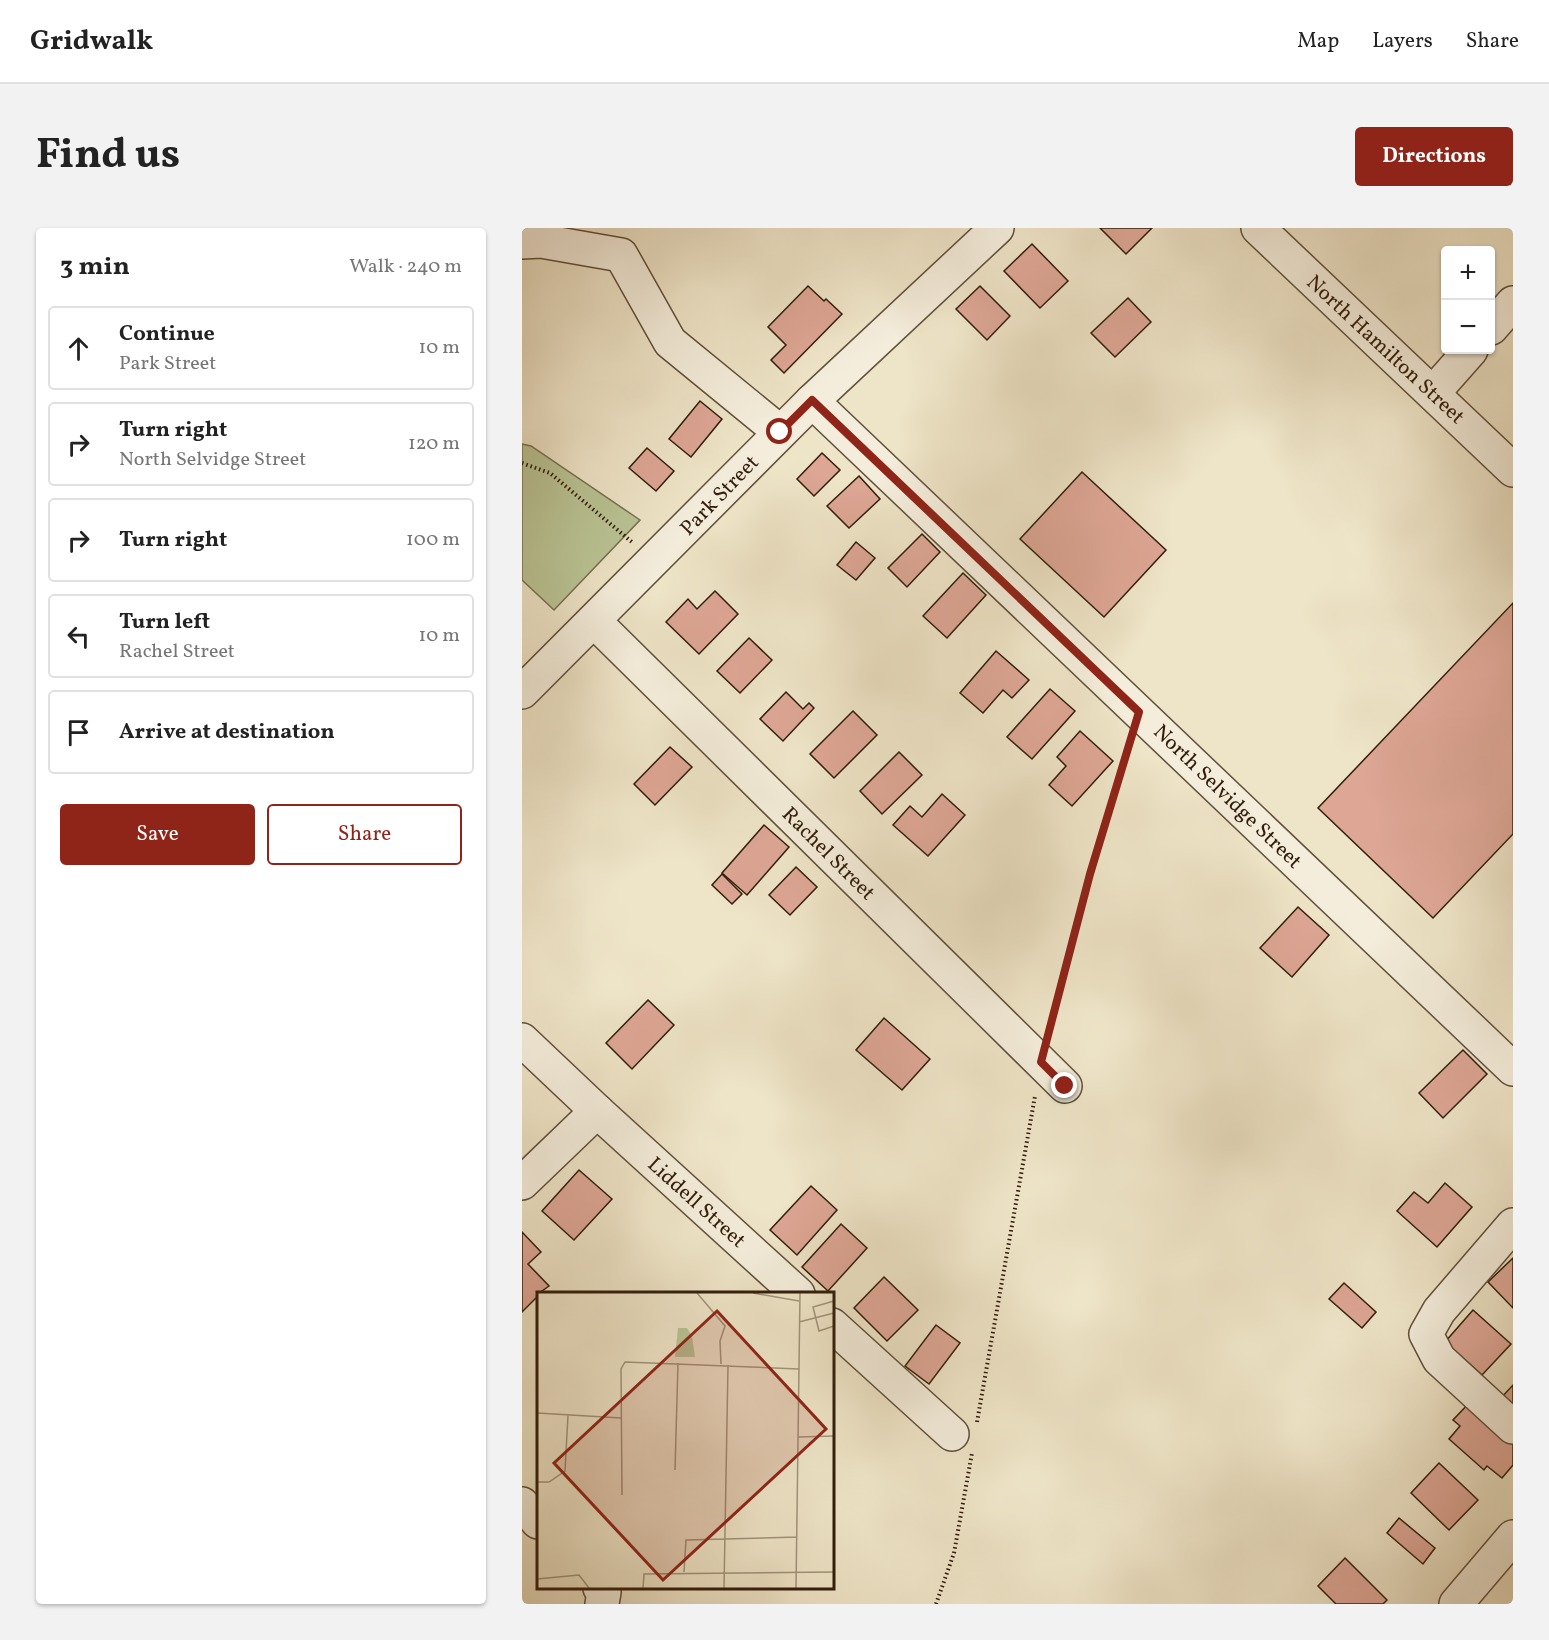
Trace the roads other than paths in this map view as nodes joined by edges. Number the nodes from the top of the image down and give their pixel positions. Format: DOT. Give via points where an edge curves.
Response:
graph roads {
  1 [pos="997,228"];
  2 [pos="1258,228"];
  3 [pos="522,242"];
  4 [pos="1513,303"];
  5 [pos="1495,323"];
  6 [pos="1467,354"];
  7 [pos="1432,393"];
  8 [pos="812,400"];
  9 [pos="780,432"];
  10 [pos="1513,470"];
  11 [pos="594,621"];
  12 [pos="522,692"];
  13 [pos="522,1040"];
  14 [pos="1513,1069"];
  15 [pos="1065,1086"];
  16 [pos="597,1111"];
  17 [pos="522,1183"];
  18 [pos="1513,1225"];
  19 [pos="797,1292"];
  20 [pos="834,1327"];
  21 [pos="1513,1427"];
  22 [pos="968,1435"];
  23 [pos="522,1504"];
  24 [pos="537,1521"];
  25 [pos="1513,1537"];
  26 [pos="602,1589"];
  27 [pos="602,1604"];
  28 [pos="1456,1604"];
  1 -- 8 [label="street, Park Street"];
  2 -- 7 [label="street, North Hamilton Street"];
  3 -- 9 [label="street" via="541,241 621,255 670,342"];
  4 -- 5 [label="street"];
  6 -- 7 [label="street"];
  7 -- 10 [label="street, North Hamilton Street"];
  8 -- 9 [label="street, Park Street"];
  8 -- 14 [label="street, North Selvidge Street"];
  9 -- 11 [label="street, Park Street"];
  11 -- 12 [label="street, Park Street"];
  11 -- 15 [label="street, Rachel Street"];
  13 -- 16 [label="street"];
  16 -- 17 [label="street"];
  16 -- 19 [label="street, Liddell Street"];
  18 -- 21 [label="street" via="1439,1311 1426,1334 1439,1359"];
  20 -- 22 [label="street"];
  23 -- 24 [label="street"];
  25 -- 28 [label="street"];
  26 -- 27 [label="street"];
}
